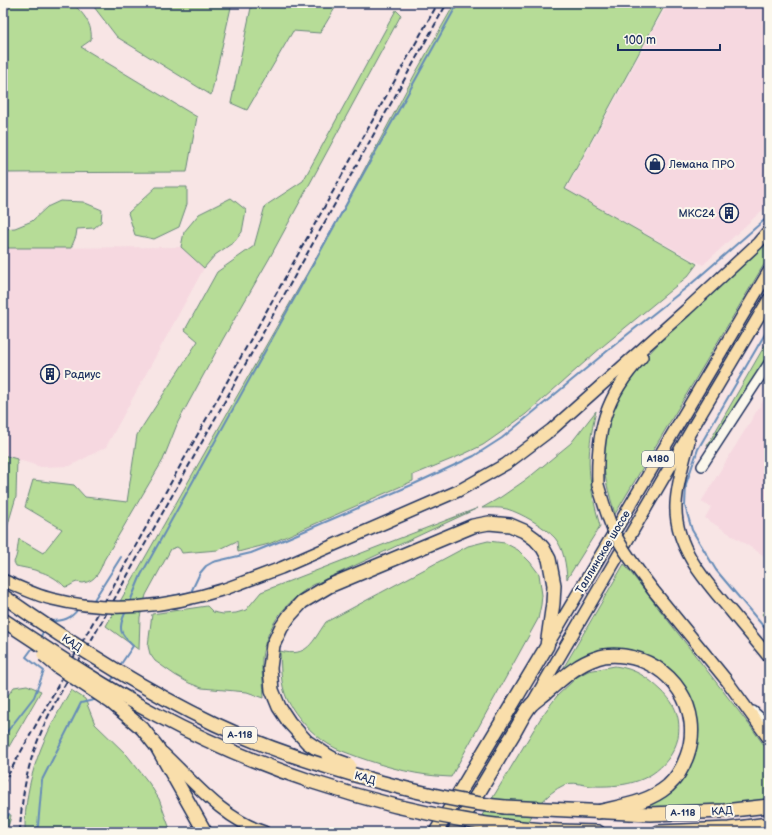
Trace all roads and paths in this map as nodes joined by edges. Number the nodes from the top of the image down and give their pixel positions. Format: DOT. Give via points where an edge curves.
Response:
graph roads {
  1 [pos="769,230"];
  2 [pos="769,271"];
  3 [pos="769,299"];
  4 [pos="686,310"];
  5 [pos="769,363"];
  6 [pos="692,429"];
  7 [pos="702,466"];
  8 [pos="3,580"];
  9 [pos="3,596"];
  10 [pos="3,620"];
  11 [pos="547,646"];
  12 [pos="769,657"];
  13 [pos="727,681"];
  14 [pos="530,706"];
  15 [pos="769,726"];
  16 [pos="769,739"];
  17 [pos="157,747"];
  18 [pos="769,806"];
  19 [pos="505,807"];
  20 [pos="598,812"];
  21 [pos="769,824"];
  22 [pos="457,830"];
  23 [pos="205,832"];
  24 [pos="264,832"];
  25 [pos="436,832"];
  26 [pos="560,832"];
  27 [pos="598,832"];
  28 [pos="659,832"];
  1 -- 4 [label="main road"];
  2 -- 11 [label="main road, Таллинское шоссе / A180"];
  3 -- 6 [label="main road, Таллинское шоссе"];
  4 -- 8 [label="main road, bridge" via="551,430 512,460 458,491 281,568 224,589 181,601 130,607 74,604 29,592"];
  4 -- 13 [label="main road, bridge" via="623,379 608,406 600,433 598,484 615,534 632,561"];
  5 -- 7 [label="street"];
  6 -- 12 [label="main road" via="676,503 682,541 712,590"];
  6 -- 14 [label="main road, Таллинское шоссе"];
  9 -- 19 [label="highway, КАД / А-118, bridge" via="102,663 152,692 261,744 416,792"];
  10 -- 17 [label="highway, bridge" via="57,666 127,714"];
  10 -- 26 [label="highway, КАД / А-118, bridge" via="94,679 155,714 214,744 266,765 350,793 446,817"];
  11 -- 19 [label="highway, bridge" via="554,584 549,558 535,539 524,531 510,525 489,523 473,526 329,586 302,602 281,628 273,645 270,668 272,690 289,722 307,742 335,760 363,771 418,786 484,799"];
  11 -- 25 [label="highway, Таллинское шоссе"];
  13 -- 15 [label="street"];
  13 -- 16 [label="main road"];
  14 -- 20 [label="highway" via="572,670 598,657 617,655 635,658 667,675 679,689 688,705 692,735 690,750 678,775 658,793 640,801"];
  14 -- 22 [label="highway, Таллинское шоссе"];
  17 -- 23 [label="highway"];
  17 -- 24 [label="main road" via="231,816"];
  18 -- 20 [label="highway, КАД / А-118" via="658,814"];
  19 -- 20 [label="highway, КАД / А-118"];
  21 -- 28 [label="highway, КАД / А-118" via="729,829"];
  26 -- 27 [label="highway, КАД / А-118"];
}
